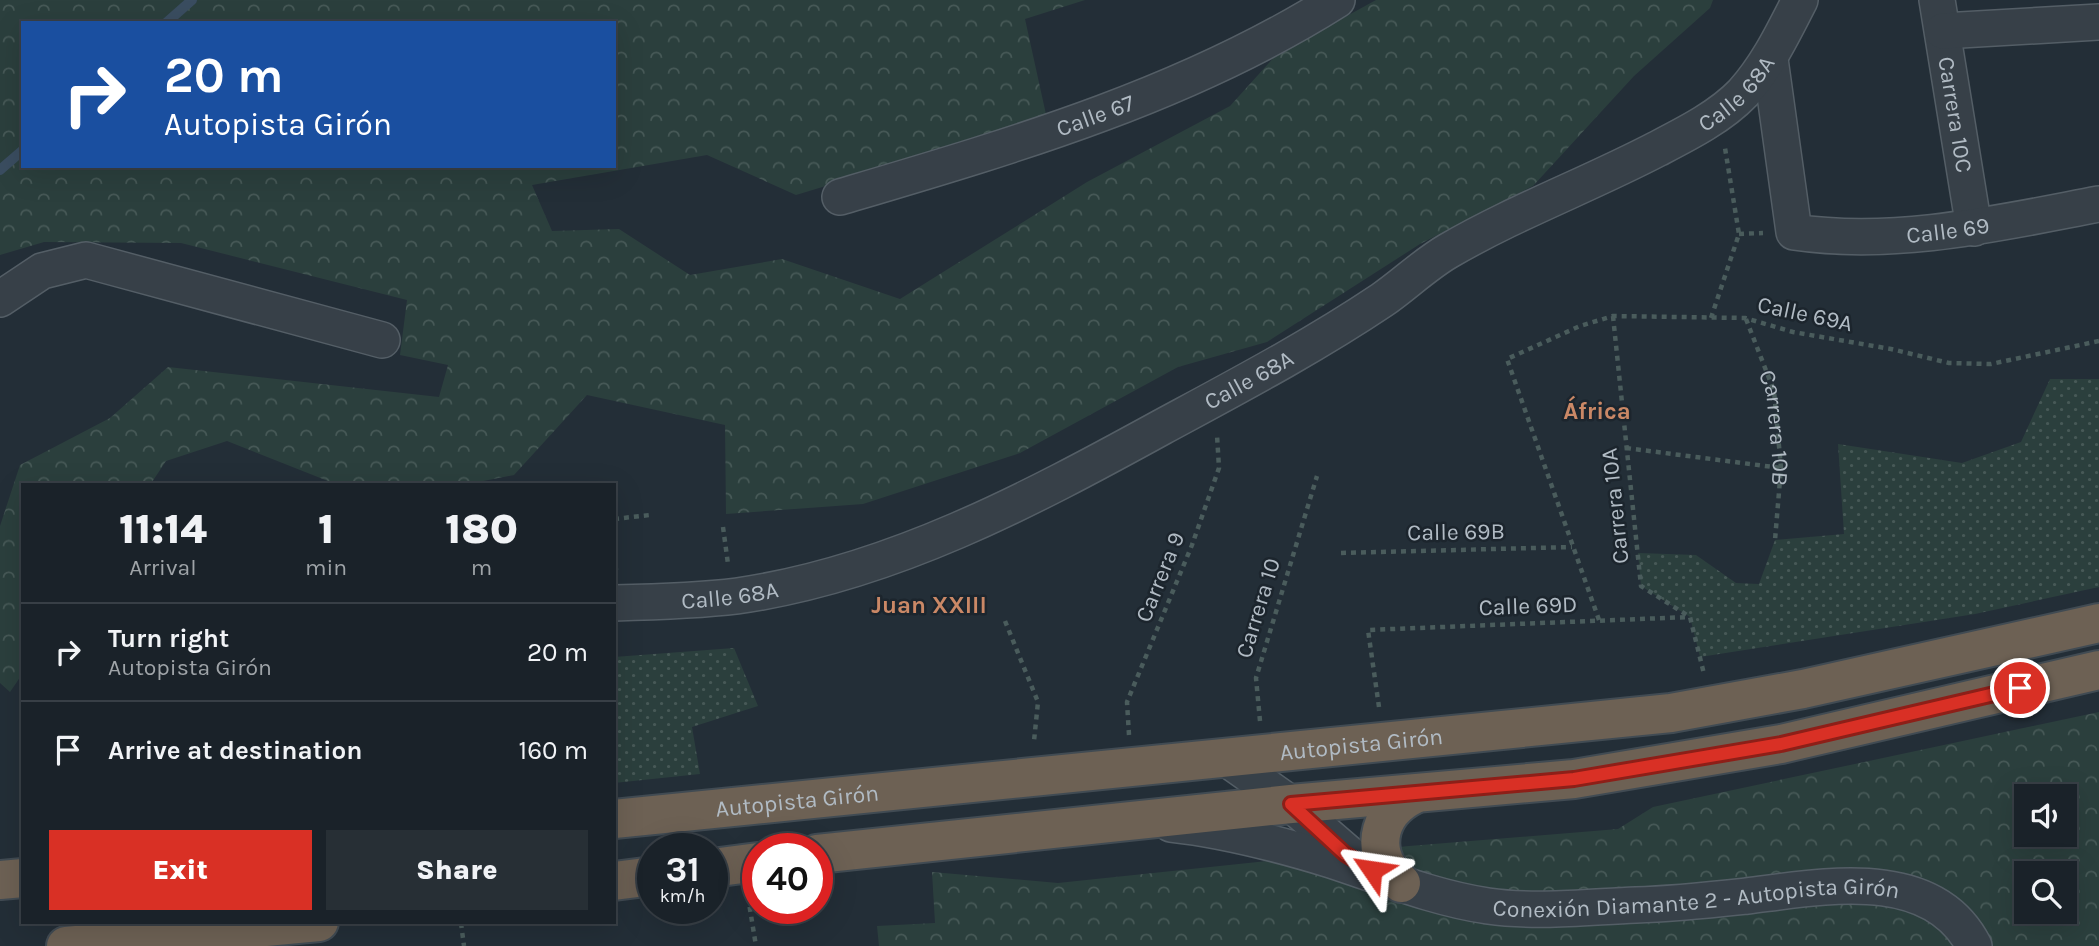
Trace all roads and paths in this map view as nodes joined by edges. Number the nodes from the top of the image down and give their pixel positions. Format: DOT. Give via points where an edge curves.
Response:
graph roads {
  1 [pos="1337,0"];
  2 [pos="1800,0"];
  3 [pos="1940,16"];
  4 [pos="2086,16"];
  5 [pos="1770,59"];
  6 [pos="1718,113"];
  7 [pos="840,197"];
  8 [pos="2099,204"];
  9 [pos="1974,228"];
  10 [pos="0,299"];
  11 [pos="1613,316"];
  12 [pos="1711,317"];
  13 [pos="1745,318"];
  14 [pos="382,340"];
  15 [pos="2099,341"];
  16 [pos="1214,399"];
  17 [pos="1626,447"];
  18 [pos="1781,468"];
  19 [pos="1317,476"];
  20 [pos="650,515"];
  21 [pos="616,519"];
  22 [pos="1775,540"];
  23 [pos="1572,547"];
  24 [pos="1341,553"];
  25 [pos="616,603"];
  26 [pos="1690,617"];
  27 [pos="1005,621"];
  28 [pos="1599,621"];
  29 [pos="2099,623"];
  30 [pos="2099,670"];
  31 [pos="1712,706"];
  32 [pos="1384,742"];
  33 [pos="1266,753"];
  34 [pos="1227,759"];
  35 [pos="1130,767"];
  36 [pos="1032,777"];
  37 [pos="1413,795"];
  38 [pos="1291,804"];
  39 [pos="616,819"];
  40 [pos="1133,821"];
  41 [pos="833,851"];
  42 [pos="21,878"];
  43 [pos="637,878"];
  44 [pos="0,880"];
  45 [pos="616,881"];
  46 [pos="1401,883"];
  47 [pos="298,924"];
  48 [pos="461,924"];
  49 [pos="754,924"];
  50 [pos="66,946"];
  51 [pos="464,946"];
  52 [pos="755,946"];
  53 [pos="1974,946"];
  1 -- 7 [label="street, Calle 67" via="1287,32 1133,102 1033,140"];
  2 -- 5 [label="street, Calle 68A"];
  3 -- 4 [label="street"];
  3 -- 9 [label="street, Carrera 10C"];
  5 -- 6 [label="street, Calle 68A"];
  5 -- 9 [label="street, Calle 69" via="1794,232 1861,238"];
  6 -- 12 [label="path" via="1739,234"];
  6 -- 16 [label="street, Calle 68A" via="1595,182 1444,253 1383,300"];
  8 -- 9 [label="street, Calle 69"];
  10 -- 14 [label="street" via="42,271 86,260"];
  11 -- 12 [label="path, Calle 69A"];
  11 -- 17 [label="path, Carrera 10A"];
  11 -- 23 [label="path, Calle 69A" via="1507,359"];
  12 -- 13 [label="path, Calle 69A"];
  13 -- 15 [label="path, Calle 69A" via="1949,363 1991,365"];
  13 -- 18 [label="path, Carrera 10B" via="1774,391"];
  16 -- 25 [label="street, Calle 68A" via="983,520 891,556 738,596"];
  16 -- 35 [label="path, Carrera 9" via="1219,468 1127,702"];
  17 -- 18 [label="path"];
  17 -- 26 [label="path, Carrera 10A" via="1641,586"];
  18 -- 22 [label="path, Carrera 10B"];
  19 -- 33 [label="path, Carrera 10" via="1256,678"];
  20 -- 21 [label="path"];
  23 -- 24 [label="path, Calle 69B"];
  23 -- 28 [label="path"];
  26 -- 28 [label="path, Calle 69D"];
  26 -- 31 [label="path"];
  27 -- 36 [label="path" via="1038,702"];
  28 -- 32 [label="path, Calle 69D" via="1368,630"];
  29 -- 31 [label="highway, Autopista Girón"];
  30 -- 37 [label="highway" via="1781,744 1574,779"];
  31 -- 32 [label="highway, Autopista Girón"];
  32 -- 33 [label="highway, Autopista Girón"];
  33 -- 34 [label="highway, Autopista Girón"];
  34 -- 35 [label="highway, Autopista Girón"];
  34 -- 38 [label="street, Conexión Diamante 2 - Autopista Girón"];
  35 -- 36 [label="highway, Autopista Girón"];
  36 -- 39 [label="highway, Autopista Girón"];
  37 -- 38 [label="highway"];
  37 -- 46 [label="highway" via="1391,810 1380,834 1382,862"];
  38 -- 40 [label="highway"];
  38 -- 46 [label="street, Conexión Diamante 2 - Autopista Girón" via="1345,854"];
  40 -- 41 [label="highway"];
  40 -- 46 [label="street, Conexión Diamante 2 - Autopista Girón" via="1260,840"];
  42 -- 44 [label="highway"];
  43 -- 45 [label="highway"];
  46 -- 53 [label="street, Conexión Diamante 2 - Autopista Girón" via="1489,906 1540,910 1689,903 1850,885 1888,888 1918,896 1942,910"];
  47 -- 50 [label="highway"];
  48 -- 51 [label="path"];
  49 -- 52 [label="path"];
}
